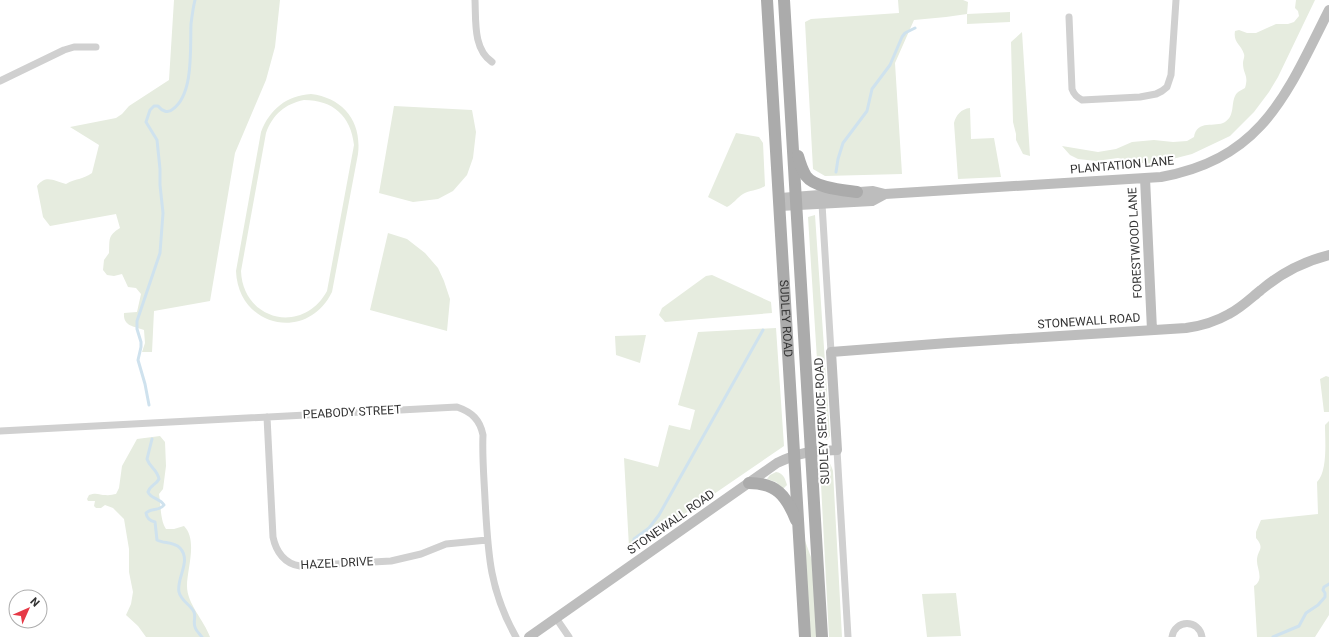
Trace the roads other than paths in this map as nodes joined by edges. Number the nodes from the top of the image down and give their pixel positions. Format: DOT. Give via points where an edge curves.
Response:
graph roads {
  1 [pos="475,0"];
  2 [pos="767,0"];
  3 [pos="784,0"];
  4 [pos="1176,0"];
  5 [pos="1329,10"];
  6 [pos="1069,18"];
  7 [pos="96,47"];
  8 [pos="492,62"];
  9 [pos="0,81"];
  10 [pos="793,138"];
  11 [pos="1145,178"];
  12 [pos="857,192"];
  13 [pos="885,194"];
  14 [pos="797,201"];
  15 [pos="780,202"];
  16 [pos="822,204"];
  17 [pos="1329,255"];
  18 [pos="1152,330"];
  19 [pos="831,352"];
  20 [pos="267,417"];
  21 [pos="0,431"];
  22 [pos="837,450"];
  23 [pos="812,451"];
  24 [pos="795,455"];
  25 [pos="749,483"];
  26 [pos="799,530"];
  27 [pos="487,540"];
  28 [pos="556,618"];
  29 [pos="516,637"];
  30 [pos="529,637"];
  31 [pos="569,637"];
  32 [pos="805,637"];
  33 [pos="822,637"];
  34 [pos="848,637"];
  35 [pos="1172,637"];
  36 [pos="1202,637"];
  1 -- 8 [label="street" via="477,40 484,56"];
  2 -- 15 [label="main road, SUDLEY ROAD"];
  3 -- 10 [label="main road, SUDLEY ROAD"];
  4 -- 6 [label="street" via="1171,75 1167,86 1156,94 1140,97 1082,100 1074,94"];
  5 -- 11 [label="street, PLANTATION LANE" via="1284,97 1249,138 1229,153 1196,168 1176,174"];
  7 -- 9 [label="street" via="74,47 64,50"];
  10 -- 12 [label="main road" via="801,166 809,180 827,187"];
  10 -- 14 [label="main road, SUDLEY ROAD"];
  11 -- 13 [label="street, PLANTATION LANE"];
  11 -- 18 [label="street, FORESTWOOD LANE"];
  12 -- 13 [label="street, PLANTATION LANE" via="873,191"];
  12 -- 14 [label="street, PLANTATION LANE"];
  13 -- 16 [label="street, PLANTATION LANE" via="872,201"];
  14 -- 15 [label="street, PLANTATION LANE"];
  14 -- 16 [label="street, PLANTATION LANE"];
  14 -- 23 [label="main road, SUDLEY ROAD"];
  15 -- 24 [label="main road, SUDLEY ROAD"];
  16 -- 19 [label="street, SUDLEY SERVICE ROAD"];
  17 -- 18 [label="street, STONEWALL ROAD" via="1279,277 1231,314 1201,326"];
  18 -- 19 [label="street, STONEWALL ROAD"];
  19 -- 22 [label="street, SUDLEY SERVICE ROAD"];
  20 -- 21 [label="street, PEABODY STREET"];
  20 -- 27 [label="street, PEABODY STREET" via="458,407 466,410 478,421 483,435"];
  20 -- 27 [label="street, HAZEL DRIVE" via="273,537 280,555 292,564 300,566 392,561 446,544"];
  22 -- 23 [label="street, STONEWALL ROAD"];
  22 -- 34 [label="street, SUDLEY SERVICE ROAD"];
  23 -- 24 [label="street, STONEWALL ROAD"];
  23 -- 33 [label="main road, SUDLEY ROAD"];
  24 -- 25 [label="street, STONEWALL ROAD" via="777,463"];
  24 -- 26 [label="main road, SUDLEY ROAD"];
  25 -- 26 [label="main road" via="766,485 778,491 794,514"];
  25 -- 28 [label="street, STONEWALL ROAD"];
  26 -- 32 [label="main road, SUDLEY ROAD"];
  27 -- 29 [label="street, PEABODY STREET" via="492,579 506,619"];
  28 -- 30 [label="street, STONEWALL ROAD"];
  28 -- 31 [label="street"];
  35 -- 36 [label="street" via="1176,627 1187,622 1198,628"];
}
